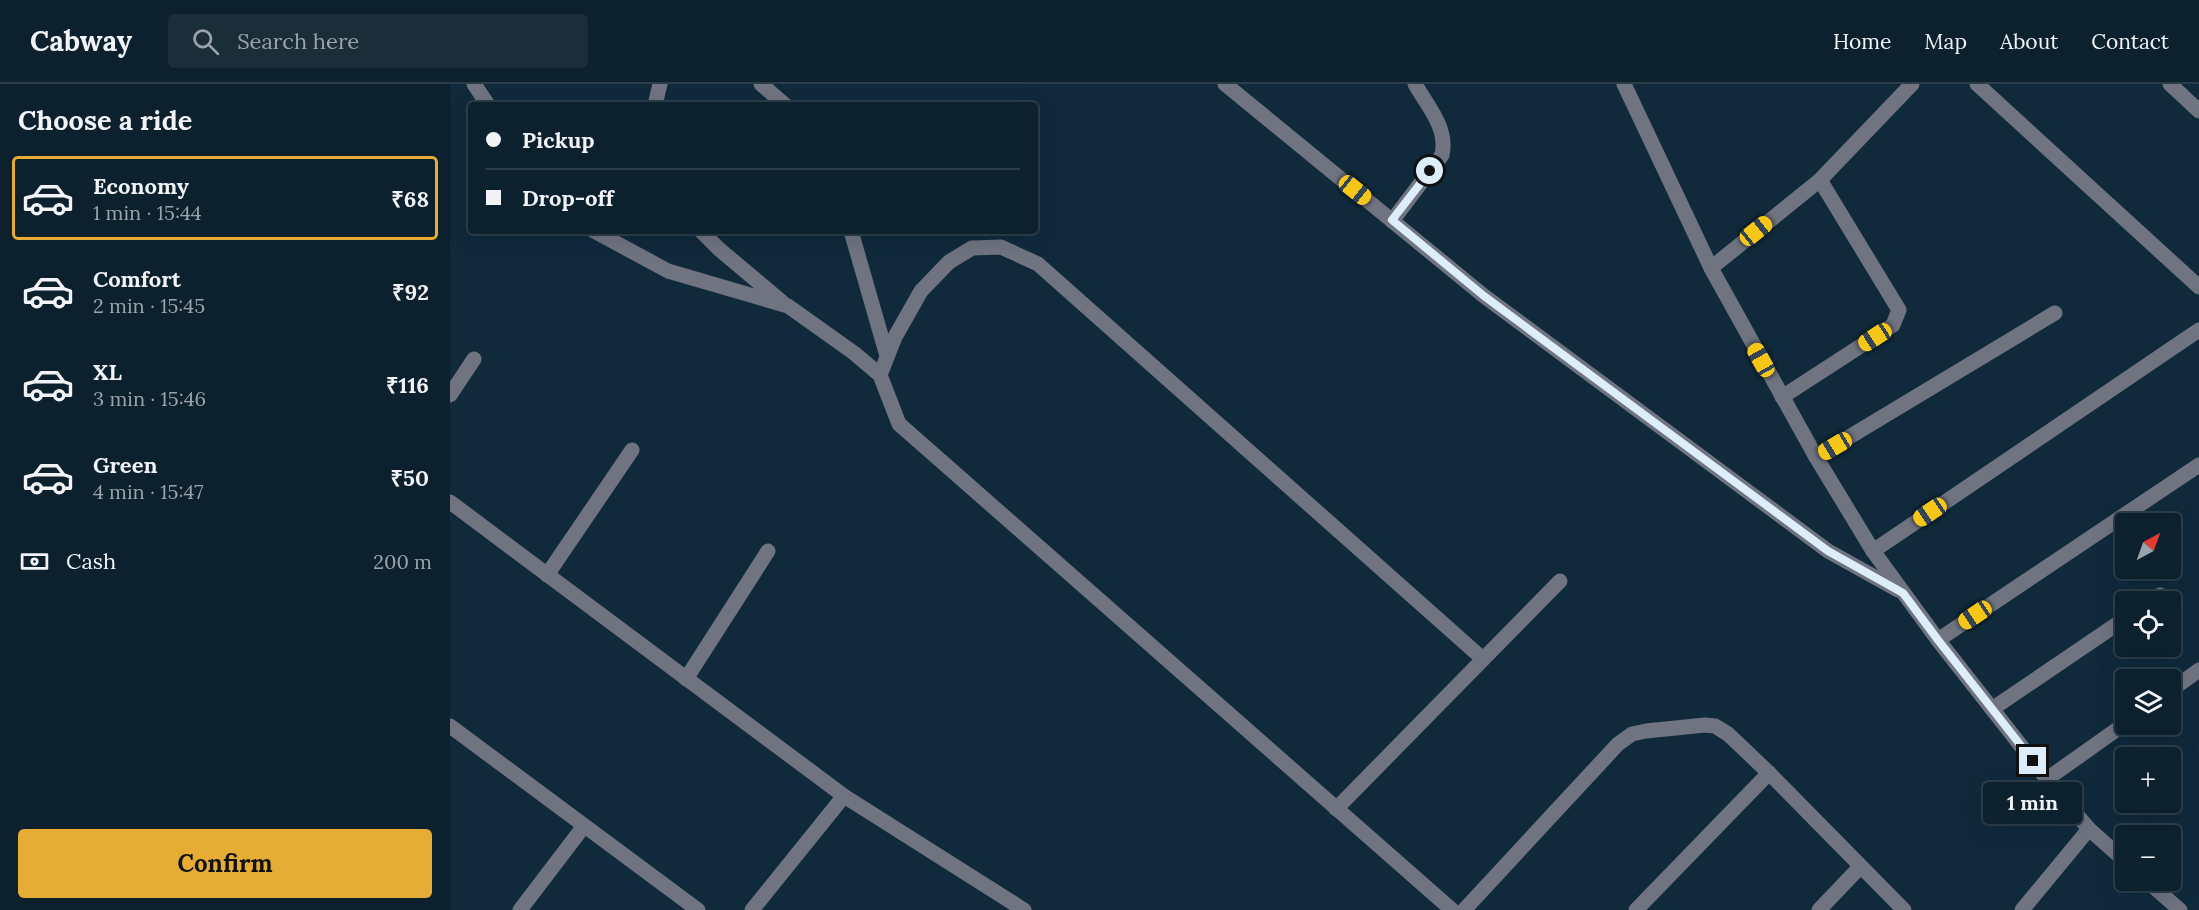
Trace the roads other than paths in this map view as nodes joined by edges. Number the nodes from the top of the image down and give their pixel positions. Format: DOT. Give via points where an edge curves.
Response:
graph roads {
  1 [pos="474,84"];
  2 [pos="660,84"];
  3 [pos="761,84"];
  4 [pos="1225,84"];
  5 [pos="1415,84"];
  6 [pos="1624,84"];
  7 [pos="1912,84"];
  8 [pos="1977,84"];
  9 [pos="2170,84"];
  10 [pos="486,102"];
  11 [pos="656,102"];
  12 [pos="782,102"];
  13 [pos="2199,111"];
  14 [pos="1820,180"];
  15 [pos="1392,220"];
  16 [pos="600,234"];
  17 [pos="704,234"];
  18 [pos="852,234"];
  19 [pos="1711,268"];
  20 [pos="2199,286"];
  21 [pos="788,306"];
  22 [pos="2055,313"];
  23 [pos="2199,330"];
  24 [pos="887,356"];
  25 [pos="474,359"];
  26 [pos="880,375"];
  27 [pos="450,395"];
  28 [pos="1782,397"];
  29 [pos="632,450"];
  30 [pos="1815,458"];
  31 [pos="2199,465"];
  32 [pos="450,502"];
  33 [pos="768,551"];
  34 [pos="1873,551"];
  35 [pos="547,575"];
  36 [pos="1560,581"];
  37 [pos="1903,593"];
  38 [pos="2115,625"];
  39 [pos="1938,640"];
  40 [pos="1483,659"];
  41 [pos="2199,670"];
  42 [pos="687,679"];
  43 [pos="2181,683"];
  44 [pos="1992,709"];
  45 [pos="450,726"];
  46 [pos="2115,731"];
  47 [pos="1769,773"];
  48 [pos="2047,779"];
  49 [pos="844,796"];
  50 [pos="1336,809"];
  51 [pos="584,825"];
  52 [pos="2089,829"];
  53 [pos="2115,852"];
  54 [pos="1860,867"];
  55 [pos="2158,891"];
  56 [pos="1001,904"];
  57 [pos="520,910"];
  58 [pos="698,910"];
  59 [pos="752,910"];
  60 [pos="1024,910"];
  61 [pos="1452,910"];
  62 [pos="1464,910"];
  63 [pos="1636,910"];
  64 [pos="1819,910"];
  65 [pos="1904,910"];
  66 [pos="2022,910"];
  67 [pos="2180,910"];
  1 -- 10 [label="street"];
  2 -- 11 [label="street"];
  3 -- 12 [label="street"];
  4 -- 15 [label="street"];
  5 -- 15 [label="street" via="1443,130 1445,143 1442,155"];
  6 -- 19 [label="street"];
  7 -- 14 [label="street"];
  8 -- 20 [label="street"];
  9 -- 13 [label="street"];
  14 -- 19 [label="street"];
  14 -- 28 [label="street" via="1899,310 1893,325"];
  15 -- 37 [label="street" via="1484,296 1828,551"];
  16 -- 21 [label="street" via="668,271"];
  17 -- 21 [label="street"];
  18 -- 24 [label="street"];
  19 -- 28 [label="street"];
  21 -- 26 [label="street"];
  22 -- 30 [label="street"];
  23 -- 34 [label="street"];
  24 -- 26 [label="street"];
  24 -- 40 [label="street" via="921,291 950,262 972,248 1001,247 1038,264"];
  25 -- 27 [label="street"];
  26 -- 50 [label="street" via="899,424"];
  28 -- 30 [label="street"];
  29 -- 35 [label="street"];
  30 -- 34 [label="street"];
  31 -- 39 [label="street"];
  32 -- 35 [label="street"];
  33 -- 42 [label="street"];
  34 -- 37 [label="street"];
  35 -- 42 [label="street"];
  36 -- 40 [label="street"];
  37 -- 39 [label="street"];
  38 -- 44 [label="street"];
  39 -- 44 [label="street"];
  40 -- 50 [label="street"];
  41 -- 43 [label="street"];
  42 -- 49 [label="street"];
  44 -- 48 [label="street"];
  45 -- 51 [label="street"];
  46 -- 48 [label="street"];
  47 -- 54 [label="street"];
  47 -- 62 [label="street" via="1715,726 1632,734 1618,744"];
  47 -- 63 [label="street"];
  48 -- 52 [label="street"];
  49 -- 56 [label="street"];
  49 -- 59 [label="street"];
  50 -- 61 [label="street"];
  51 -- 57 [label="street"];
  51 -- 58 [label="street"];
  52 -- 53 [label="street"];
  52 -- 66 [label="street"];
  54 -- 64 [label="street"];
  54 -- 65 [label="street"];
  55 -- 67 [label="street"];
  56 -- 60 [label="street"];
}
